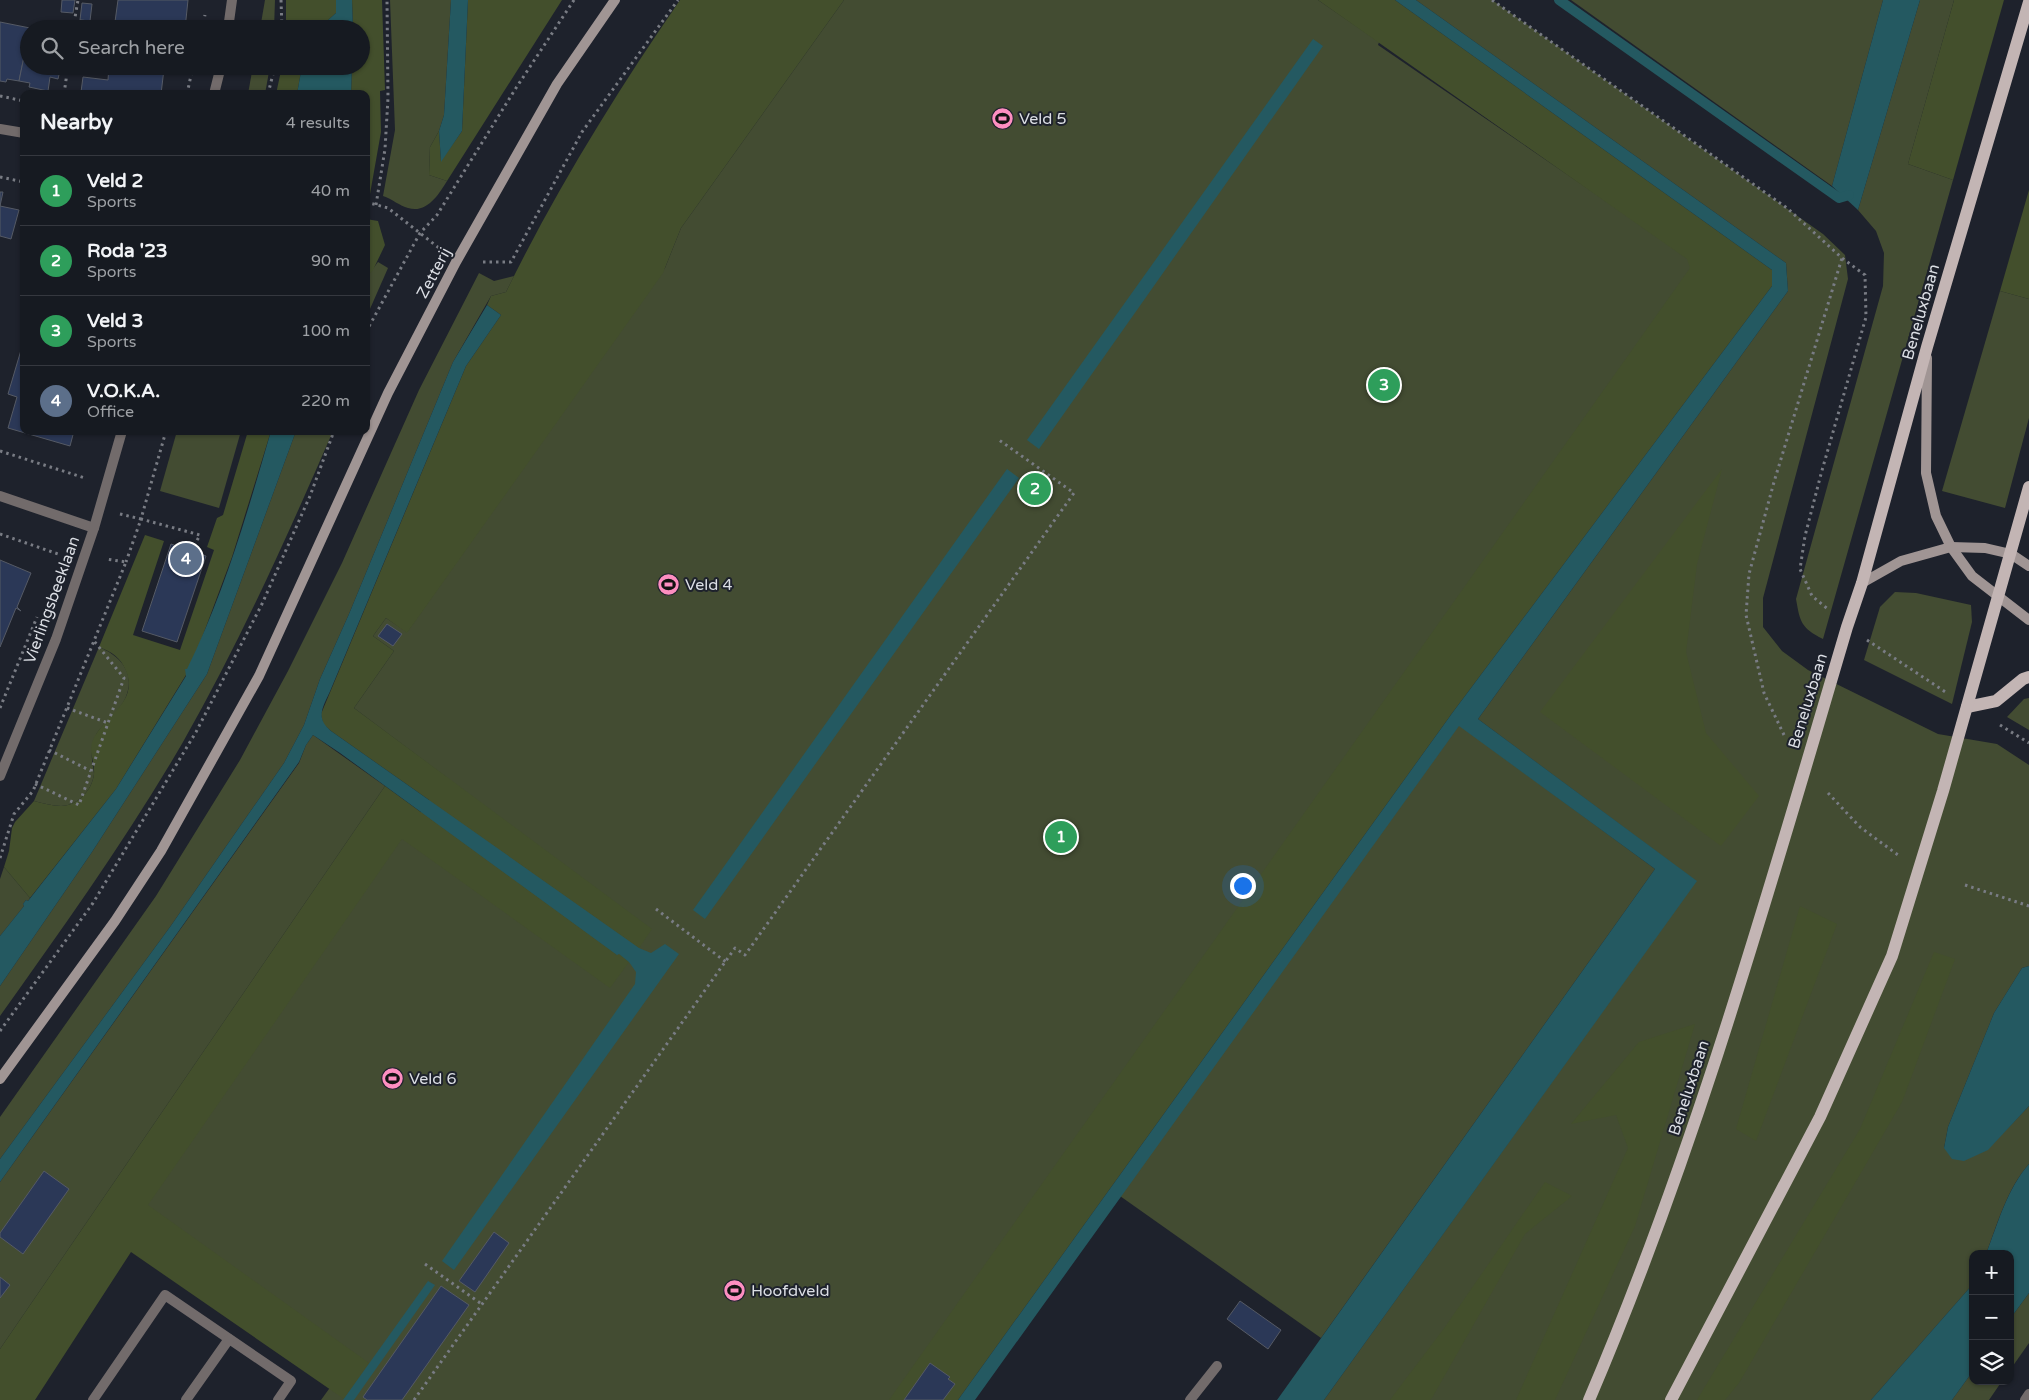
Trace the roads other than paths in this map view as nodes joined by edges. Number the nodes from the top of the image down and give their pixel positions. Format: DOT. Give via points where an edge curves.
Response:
graph roads {
  1 [pos="232,0"];
  2 [pos="615,0"];
  3 [pos="2029,2"];
  4 [pos="229,20"];
  5 [pos="219,75"];
  6 [pos="215,90"];
  7 [pos="0,129"];
  8 [pos="20,132"];
  9 [pos="1927,347"];
  10 [pos="370,432"];
  11 [pos="121,435"];
  12 [pos="369,435"];
  13 [pos="2029,487"];
  14 [pos="0,496"];
  15 [pos="94,528"];
  16 [pos="1951,547"];
  17 [pos="2011,554"];
  18 [pos="2029,566"];
  19 [pos="1862,583"];
  20 [pos="1998,596"];
  21 [pos="2029,620"];
  22 [pos="2029,676"];
  23 [pos="1967,707"];
  24 [pos="0,776"];
  25 [pos="0,1079"];
  26 [pos="229,1339"];
  27 [pos="1218,1366"];
  28 [pos="2029,1394"];
  29 [pos="93,1400"];
  30 [pos="186,1400"];
  31 [pos="278,1400"];
  32 [pos="1190,1400"];
  33 [pos="1589,1400"];
  34 [pos="1671,1400"];
  35 [pos="2024,1400"];
  1 -- 4 [label="street"];
  2 -- 10 [label="street, Zetterij" via="557,84 456,262"];
  3 -- 9 [label="main road, Beneluxbaan"];
  5 -- 6 [label="street"];
  7 -- 8 [label="street"];
  9 -- 16 [label="street" via="1926,473 1936,516"];
  9 -- 19 [label="main road, Beneluxbaan"];
  11 -- 15 [label="street, Vierlingsbeeklaan"];
  12 -- 25 [label="street, Zetterij" via="259,676 161,851 115,921"];
  13 -- 17 [label="main road"];
  14 -- 15 [label="street"];
  15 -- 24 [label="street, Vierlingsbeeklaan" via="56,639"];
  16 -- 17 [label="street" via="1985,548"];
  16 -- 19 [label="street" via="1901,561"];
  16 -- 20 [label="street" via="1972,576"];
  17 -- 18 [label="street"];
  17 -- 20 [label="main road"];
  19 -- 33 [label="main road, Beneluxbaan" via="1687,1147 1620,1328"];
  20 -- 21 [label="street"];
  20 -- 23 [label="main road"];
  22 -- 23 [label="main road" via="1996,701"];
  23 -- 34 [label="main road" via="1892,956 1820,1116"];
  26 -- 29 [label="street" via="165,1295"];
  26 -- 30 [label="street"];
  26 -- 31 [label="street" via="290,1381"];
  27 -- 32 [label="street"];
  28 -- 35 [label="street"];
}
